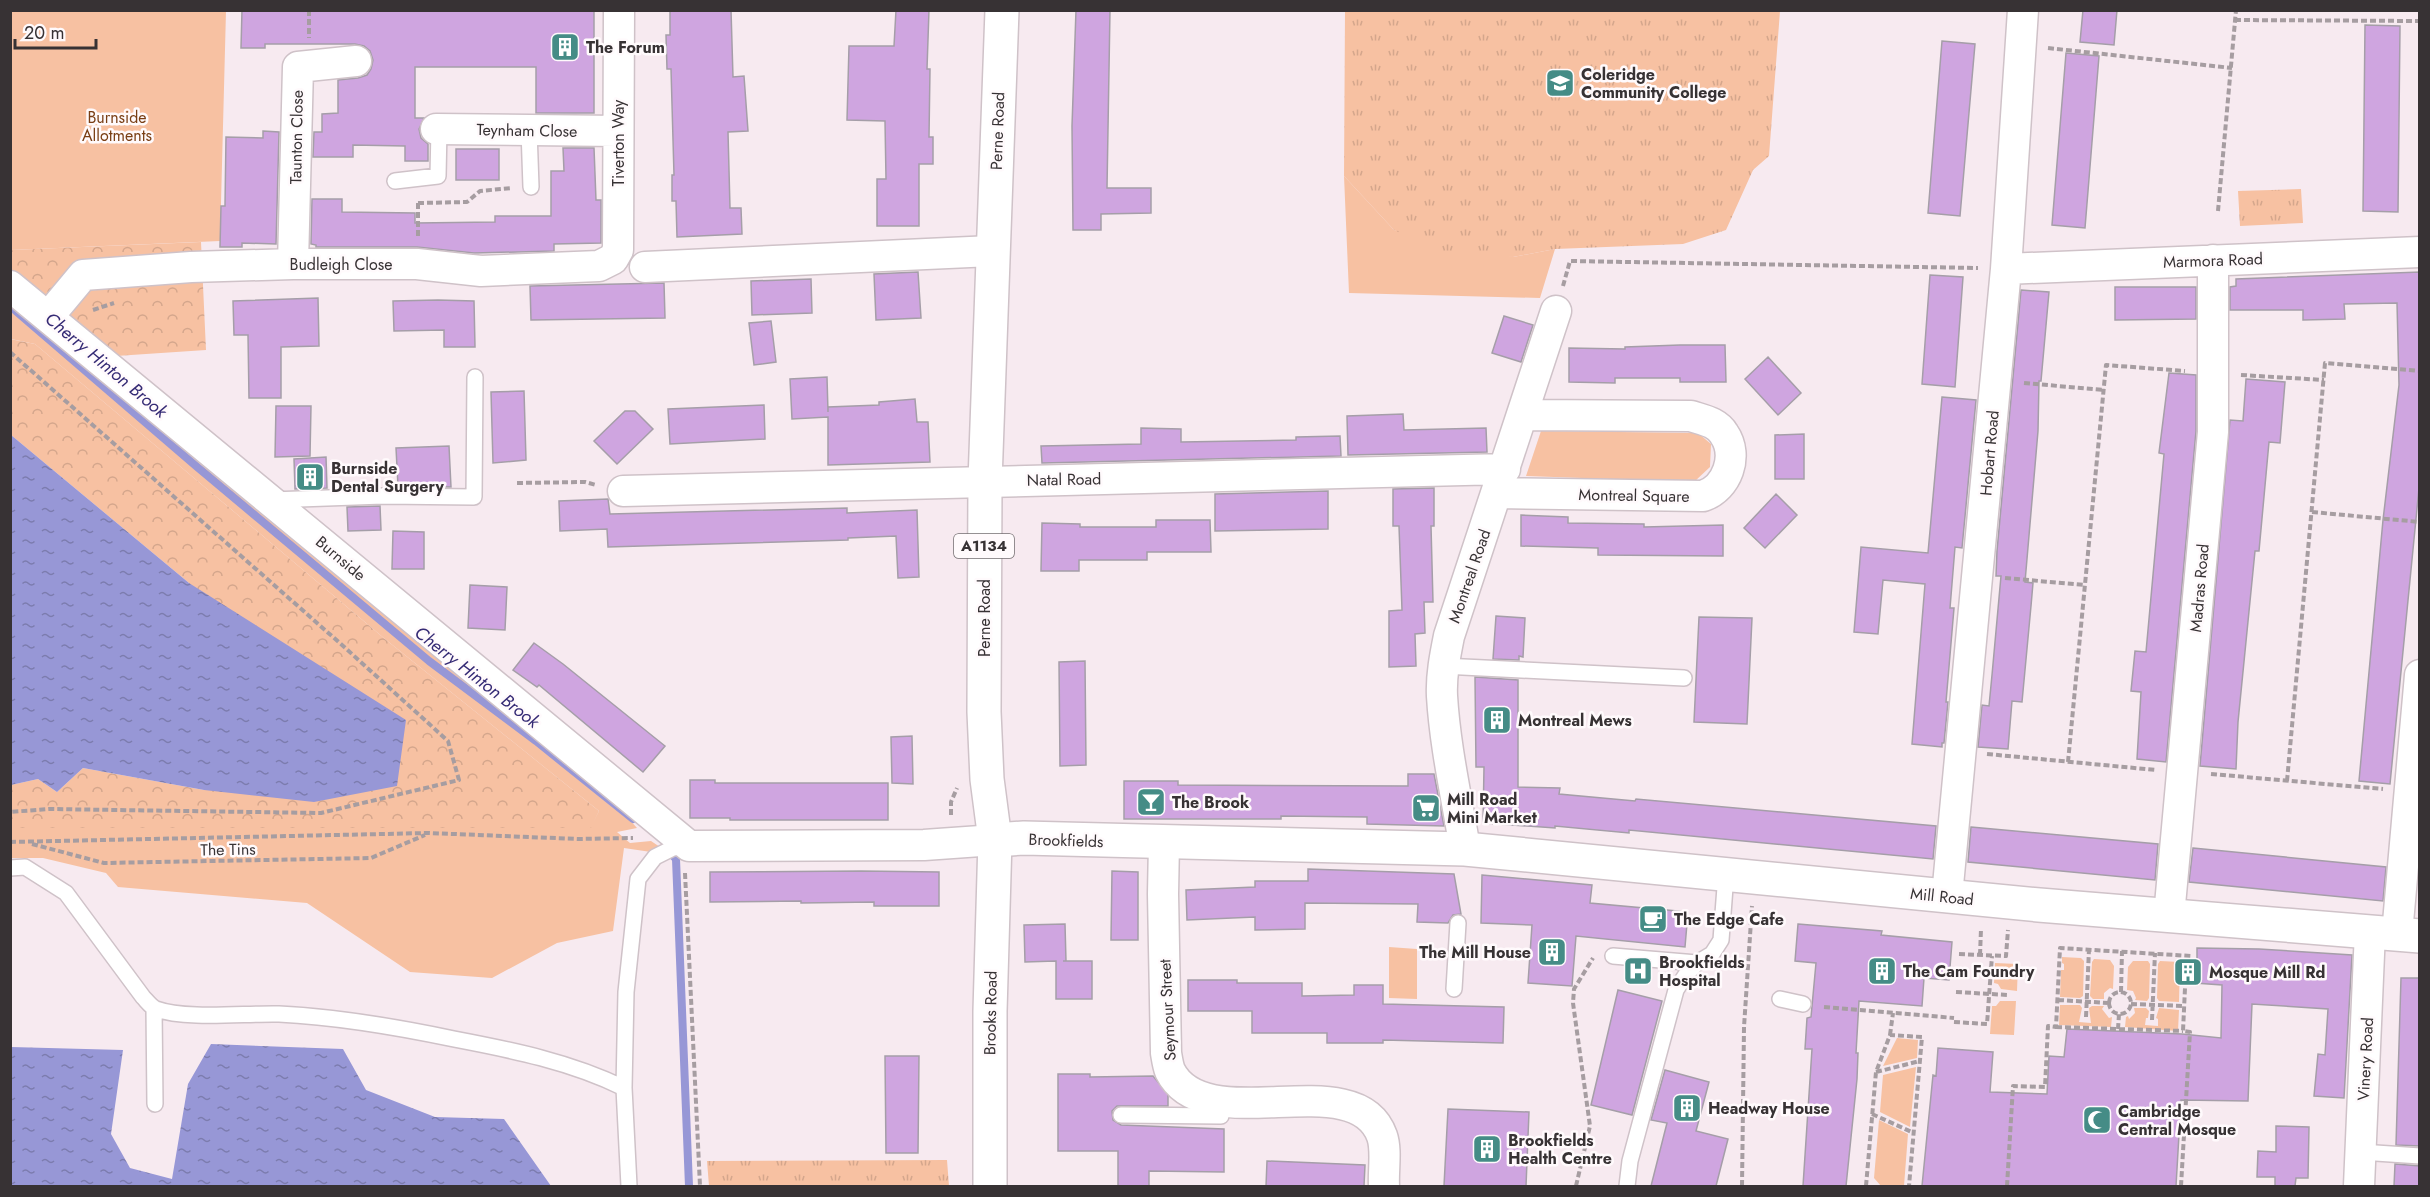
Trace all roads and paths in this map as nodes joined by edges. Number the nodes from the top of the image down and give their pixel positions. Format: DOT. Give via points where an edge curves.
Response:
graph roads {
  1 [pos="619,10"];
  2 [pos="1002,10"];
  3 [pos="2023,10"];
  4 [pos="2236,10"];
  5 [pos="2235,20"];
  6 [pos="2420,21"];
  7 [pos="2021,45"];
  8 [pos="356,61"];
  9 [pos="2232,68"];
  10 [pos="438,129"];
  11 [pos="529,130"];
  12 [pos="618,131"];
  13 [pos="417,179"];
  14 [pos="395,181"];
  15 [pos="531,187"];
  16 [pos="418,202"];
  17 [pos="2218,211"];
  18 [pos="992,251"];
  19 [pos="2420,252"];
  20 [pos="2213,260"];
  21 [pos="293,264"];
  22 [pos="417,264"];
  23 [pos="599,266"];
  24 [pos="645,267"];
  25 [pos="2006,269"];
  26 [pos="10,286"];
  27 [pos="1556,311"];
  28 [pos="48,317"];
  29 [pos="10,352"];
  30 [pos="2420,371"];
  31 [pos="2213,373"];
  32 [pos="475,377"];
  33 [pos="1995,380"];
  34 [pos="2324,380"];
  35 [pos="2104,390"];
  36 [pos="1522,415"];
  37 [pos="985,481"];
  38 [pos="1501,481"];
  39 [pos="517,483"];
  40 [pos="623,491"];
  41 [pos="271,500"];
  42 [pos="2312,512"];
  43 [pos="2420,522"];
  44 [pos="1977,576"];
  45 [pos="2085,585"];
  46 [pos="1443,666"];
  47 [pos="2420,675"];
  48 [pos="1684,678"];
  49 [pos="2068,762"];
  50 [pos="2287,781"];
  51 [pos="10,812"];
  52 [pos="429,833"];
  53 [pos="629,838"];
  54 [pos="995,840"];
  55 [pos="10,842"];
  56 [pos="26,842"];
  57 [pos="1164,842"];
  58 [pos="673,846"];
  59 [pos="1462,852"];
  60 [pos="10,868"];
  61 [pos="1740,876"];
  62 [pos="1947,896"];
  63 [pos="2169,916"];
  64 [pos="1458,923"];
  65 [pos="1981,927"];
  66 [pos="2008,929"];
  67 [pos="2396,933"];
  68 [pos="2089,949"];
  69 [pos="2122,951"];
  70 [pos="2155,953"];
  71 [pos="1959,954"];
  72 [pos="1980,955"];
  73 [pos="1613,956"];
  74 [pos="1992,956"];
  75 [pos="2191,956"];
  76 [pos="1697,963"];
  77 [pos="2185,988"];
  78 [pos="1454,989"];
  79 [pos="1956,992"];
  80 [pos="2121,992"];
  81 [pos="1989,994"];
  82 [pos="2008,995"];
  83 [pos="1780,999"];
  84 [pos="2058,1000"];
  85 [pos="2086,1002"];
  86 [pos="2109,1003"];
  87 [pos="1803,1004"];
  88 [pos="2131,1004"];
  89 [pos="2153,1005"];
  90 [pos="2184,1006"];
  91 [pos="154,1008"];
  92 [pos="1893,1013"];
  93 [pos="2119,1014"];
  94 [pos="2086,1017"];
  95 [pos="2152,1020"];
  96 [pos="2056,1027"];
  97 [pos="2118,1029"];
  98 [pos="2183,1031"];
  99 [pos="1890,1035"];
  100 [pos="1920,1061"];
  101 [pos="1876,1072"];
  102 [pos="624,1088"];
  103 [pos="1223,1102"];
  104 [pos="155,1104"];
  105 [pos="1872,1114"];
  106 [pos="1121,1115"];
  107 [pos="1914,1133"];
  108 [pos="2361,1152"];
  109 [pos="2420,1156"];
  110 [pos="629,1186"];
  111 [pos="700,1186"];
  112 [pos="990,1186"];
  113 [pos="1384,1186"];
  114 [pos="1576,1186"];
  115 [pos="1627,1186"];
  116 [pos="1742,1186"];
  117 [pos="1866,1186"];
  118 [pos="1909,1186"];
  119 [pos="2007,1186"];
  120 [pos="2181,1186"];
  121 [pos="2359,1186"];
  1 -- 12 [label="street, Tiverton Way"];
  2 -- 18 [label="street, Perne Road / A1134"];
  3 -- 7 [label="street, Hobart Road"];
  4 -- 5 [label="path"];
  5 -- 6 [label="path"];
  5 -- 9 [label="path"];
  7 -- 9 [label="path"];
  7 -- 25 [label="street, Hobart Road"];
  8 -- 21 [label="street, Taunton Close" via="298,67"];
  9 -- 17 [label="path"];
  10 -- 11 [label="street, Teynham Close"];
  10 -- 13 [label="lane" via="438,176"];
  11 -- 12 [label="street, Teynham Close"];
  11 -- 15 [label="lane"];
  12 -- 23 [label="street, Tiverton Way" via="618,250 613,259"];
  13 -- 14 [label="lane"];
  13 -- 16 [label="path"];
  15 -- 16 [label="path" via="480,191 467,202"];
  16 -- 22 [label="path"];
  18 -- 24 [label="street"];
  18 -- 37 [label="street, Perne Road / A1134"];
  19 -- 20 [label="street, Marmora Road"];
  20 -- 25 [label="street, Marmora Road"];
  20 -- 31 [label="street, Madras Road"];
  21 -- 22 [label="street, Budleigh Close"];
  21 -- 28 [label="street, Budleigh Close" via="83,275"];
  22 -- 23 [label="street, Budleigh Close" via="481,271"];
  25 -- 27 [label="path" via="1570,261"];
  25 -- 33 [label="street, Hobart Road"];
  26 -- 28 [label="street, Burnside"];
  27 -- 36 [label="street, Montreal Road"];
  28 -- 41 [label="street, Burnside"];
  29 -- 51 [label="path" via="448,741 459,780 321,813 49,809"];
  30 -- 34 [label="path" via="2325,363"];
  31 -- 34 [label="path"];
  31 -- 35 [label="path" via="2106,365"];
  31 -- 63 [label="street, Madras Road" via="2213,432"];
  32 -- 41 [label="lane" via="474,497"];
  33 -- 35 [label="path"];
  33 -- 44 [label="street, Hobart Road"];
  34 -- 42 [label="path"];
  35 -- 45 [label="path"];
  36 -- 38 [label="street, Montreal Road"];
  36 -- 38 [label="street, Montreal Square" via="1691,416 1713,423 1724,433 1729,445 1727,474 1720,487 1703,496"];
  37 -- 38 [label="street, Natal Road"];
  37 -- 40 [label="street, Natal Road"];
  37 -- 54 [label="street, Perne Road / A1134" via="984,712"];
  38 -- 46 [label="street, Montreal Road" via="1449,636"];
  39 -- 40 [label="path" via="585,482"];
  41 -- 58 [label="street, Burnside"];
  42 -- 43 [label="path"];
  42 -- 50 [label="path"];
  44 -- 45 [label="path"];
  44 -- 62 [label="street, Hobart Road"];
  45 -- 49 [label="path"];
  46 -- 48 [label="lane"];
  46 -- 59 [label="street, Montreal Road" via="1442,695"];
  47 -- 67 [label="street, Vinery Road"];
  52 -- 53 [label="path, The Tins"];
  52 -- 56 [label="path, The Tins"];
  52 -- 56 [label="path, The Tins" via="371,858 105,863"];
  54 -- 57 [label="street, Brookfields"];
  54 -- 58 [label="street, Brookfields" via="934,845"];
  54 -- 112 [label="street, Brooks Road / A1134"];
  55 -- 56 [label="path, The Tins"];
  57 -- 59 [label="street, Brookfields"];
  57 -- 103 [label="street, Seymour Street" via="1166,1053 1170,1072 1184,1087"];
  58 -- 102 [label="lane" via="646,866 638,879 626,992"];
  58 -- 111 [label="path" via="684,862"];
  59 -- 61 [label="street, Mill Road"];
  60 -- 91 [label="lane" via="25,867 66,893"];
  61 -- 62 [label="street, Mill Road"];
  61 -- 76 [label="lane" via="1721,940 1712,954"];
  61 -- 116 [label="path" via="1744,1027"];
  62 -- 63 [label="street, Mill Road"];
  63 -- 67 [label="street, Mill Road"];
  64 -- 78 [label="lane"];
  65 -- 72 [label="path"];
  66 -- 74 [label="path" via="2006,956"];
  67 -- 108 [label="street, Vinery Road"];
  68 -- 69 [label="path"];
  68 -- 84 [label="path" via="2060,948"];
  68 -- 85 [label="path"];
  69 -- 70 [label="path"];
  69 -- 80 [label="path"];
  70 -- 75 [label="path"];
  70 -- 89 [label="path"];
  71 -- 72 [label="path"];
  72 -- 74 [label="path"];
  73 -- 76 [label="lane"];
  73 -- 114 [label="path" via="1594,955 1575,989 1573,1003 1590,1126"];
  74 -- 81 [label="path"];
  76 -- 115 [label="lane" via="1676,990 1630,1161"];
  77 -- 90 [label="path"];
  79 -- 81 [label="path"];
  80 -- 86 [label="path" via="2110,997"];
  80 -- 88 [label="path"];
  81 -- 82 [label="path"];
  81 -- 92 [label="path" via="1987,1024"];
  83 -- 87 [label="lane"];
  84 -- 85 [label="path"];
  84 -- 96 [label="path"];
  85 -- 86 [label="path"];
  85 -- 94 [label="path"];
  86 -- 93 [label="path"];
  87 -- 92 [label="path"];
  88 -- 89 [label="path"];
  88 -- 93 [label="path"];
  89 -- 90 [label="path"];
  89 -- 95 [label="path"];
  90 -- 98 [label="path"];
  91 -- 102 [label="lane" via="213,1015 279,1014 391,1026 532,1055"];
  91 -- 104 [label="lane"];
  92 -- 99 [label="path"];
  93 -- 97 [label="path"];
  96 -- 97 [label="path"];
  96 -- 119 [label="path" via="2048,1026 2045,1087 2013,1086"];
  97 -- 98 [label="path"];
  98 -- 120 [label="path" via="2190,1032"];
  99 -- 100 [label="path" via="1922,1037"];
  99 -- 101 [label="path"];
  100 -- 101 [label="path"];
  100 -- 107 [label="path"];
  101 -- 105 [label="path"];
  102 -- 110 [label="lane"];
  103 -- 106 [label="lane" via="1221,1116"];
  103 -- 113 [label="street, Seymour Street" via="1339,1102 1360,1112 1375,1122 1383,1138"];
  105 -- 107 [label="path"];
  105 -- 117 [label="path"];
  107 -- 118 [label="path"];
  108 -- 109 [label="lane"];
  108 -- 121 [label="street, Vinery Road"];
}
